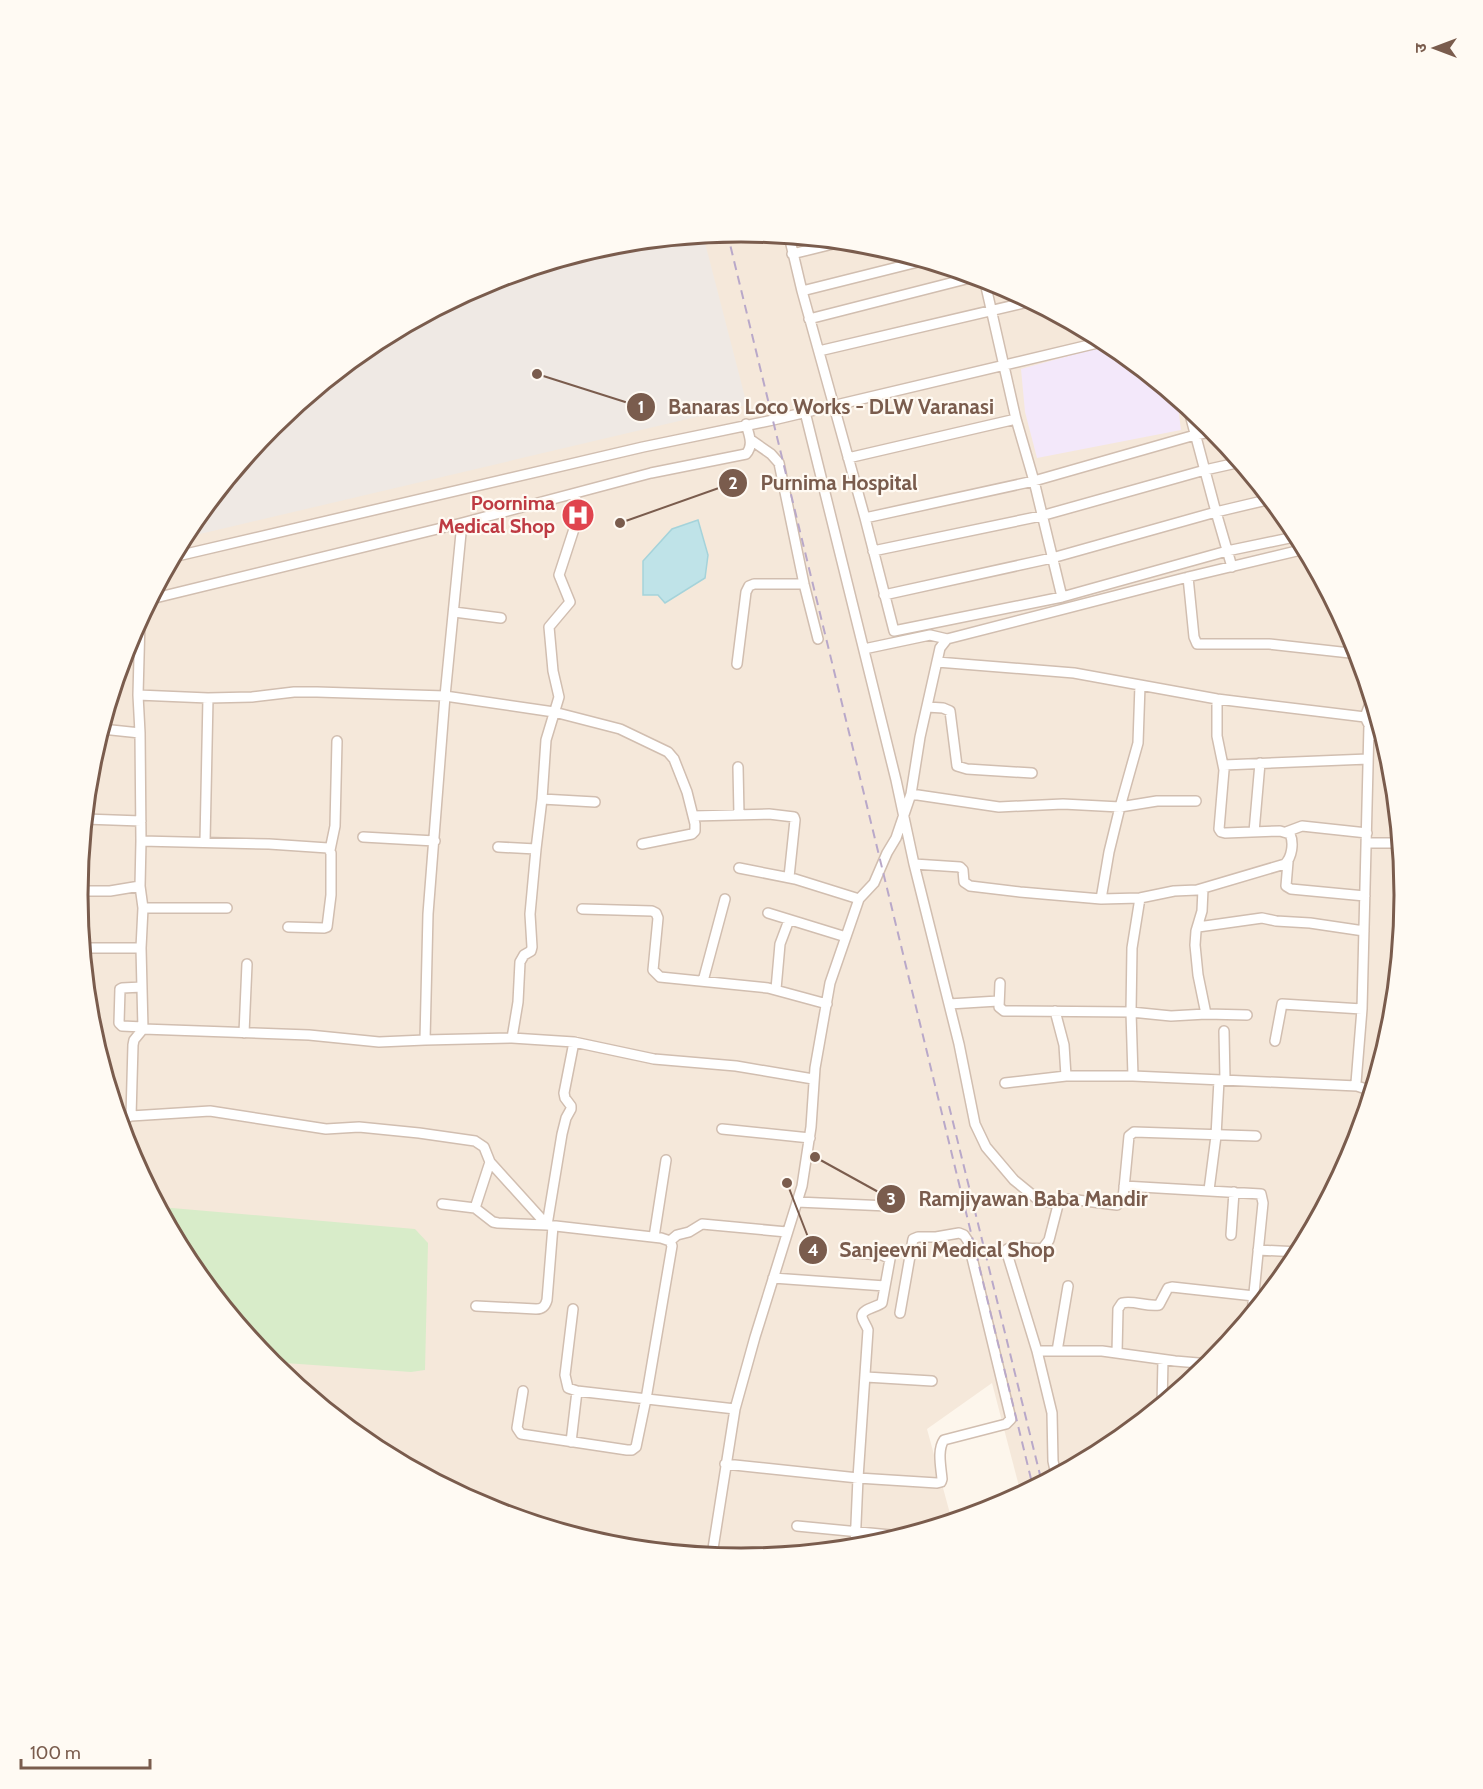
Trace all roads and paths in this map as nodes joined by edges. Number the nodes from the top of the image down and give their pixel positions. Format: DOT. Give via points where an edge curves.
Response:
graph roads {
  1 [pos="790,244"];
  2 [pos="822,247"];
  3 [pos="792,254"];
  4 [pos="910,264"];
  5 [pos="962,280"];
  6 [pos="987,289"];
  7 [pos="802,291"];
  8 [pos="1019,304"];
  9 [pos="992,310"];
  10 [pos="809,319"];
  11 [pos="1092,344"];
  12 [pos="819,351"];
  13 [pos="1005,365"];
  14 [pos="833,405"];
  15 [pos="805,412"];
  16 [pos="1016,418"];
  17 [pos="1192,423"];
  18 [pos="746,424"];
  19 [pos="1203,433"];
  20 [pos="1195,435"];
  21 [pos="751,440"];
  22 [pos="848,458"];
  23 [pos="1232,464"];
  24 [pos="1205,470"];
  25 [pos="1034,481"];
  26 [pos="576,493"];
  27 [pos="1263,501"];
  28 [pos="1216,512"];
  29 [pos="1041,516"];
  30 [pos="865,518"];
  31 [pos="462,523"];
  32 [pos="1288,538"];
  33 [pos="873,551"];
  34 [pos="1227,551"];
  35 [pos="1296,551"];
  36 [pos="185,554"];
  37 [pos="1052,558"];
  38 [pos="1232,567"];
  39 [pos="1188,577"];
  40 [pos="804,584"];
  41 [pos="884,595"];
  42 [pos="161,597"];
  43 [pos="1062,597"];
  44 [pos="454,612"];
  45 [pos="501,618"];
  46 [pos="818,639"];
  47 [pos="947,639"];
  48 [pos="139,642"];
  49 [pos="864,649"];
  50 [pos="1348,653"];
  51 [pos="937,662"];
  52 [pos="737,664"];
  53 [pos="1140,686"];
  54 [pos="138,696"];
  55 [pos="445,696"];
  56 [pos="208,698"];
  57 [pos="1217,699"];
  58 [pos="927,707"];
  59 [pos="1368,710"];
  60 [pos="554,712"];
  61 [pos="1365,717"];
  62 [pos="110,730"];
  63 [pos="140,733"];
  64 [pos="1369,735"];
  65 [pos="1374,735"];
  66 [pos="337,741"];
  67 [pos="1368,759"];
  68 [pos="1260,763"];
  69 [pos="1224,765"];
  70 [pos="738,766"];
  71 [pos="1032,773"];
  72 [pos="911,794"];
  73 [pos="542,799"];
  74 [pos="1196,801"];
  75 [pos="595,802"];
  76 [pos="1120,807"];
  77 [pos="738,815"];
  78 [pos="903,815"];
  79 [pos="693,816"];
  80 [pos="93,819"];
  81 [pos="141,821"];
  82 [pos="1254,832"];
  83 [pos="1286,832"];
  84 [pos="1367,833"];
  85 [pos="363,837"];
  86 [pos="141,841"];
  87 [pos="435,841"];
  88 [pos="205,842"];
  89 [pos="1367,843"];
  90 [pos="1392,843"];
  91 [pos="642,844"];
  92 [pos="498,847"];
  93 [pos="536,849"];
  94 [pos="330,850"];
  95 [pos="1287,861"];
  96 [pos="914,864"];
  97 [pos="738,868"];
  98 [pos="789,877"];
  99 [pos="140,886"];
  100 [pos="1203,889"];
  101 [pos="88,891"];
  102 [pos="1365,896"];
  103 [pos="1140,898"];
  104 [pos="725,899"];
  105 [pos="859,899"];
  106 [pos="1101,899"];
  107 [pos="142,908"];
  108 [pos="227,908"];
  109 [pos="582,909"];
  110 [pos="768,913"];
  111 [pos="789,920"];
  112 [pos="288,927"];
  113 [pos="1198,927"];
  114 [pos="1364,931"];
  115 [pos="846,936"];
  116 [pos="91,948"];
  117 [pos="141,948"];
  118 [pos="247,964"];
  119 [pos="703,981"];
  120 [pos="1000,983"];
  121 [pos="142,987"];
  122 [pos="776,989"];
  123 [pos="998,1001"];
  124 [pos="827,1004"];
  125 [pos="949,1004"];
  126 [pos="1362,1009"];
  127 [pos="1055,1011"];
  128 [pos="1131,1012"];
  129 [pos="1206,1014"];
  130 [pos="1247,1015"];
  131 [pos="143,1028"];
  132 [pos="1224,1031"];
  133 [pos="243,1034"];
  134 [pos="512,1038"];
  135 [pos="425,1041"];
  136 [pos="1275,1041"];
  137 [pos="574,1042"];
  138 [pos="1066,1076"];
  139 [pos="1133,1076"];
  140 [pos="813,1079"];
  141 [pos="1222,1080"];
  142 [pos="1005,1083"];
  143 [pos="1357,1086"];
  144 [pos="1365,1089"];
  145 [pos="131,1116"];
  146 [pos="128,1117"];
  147 [pos="722,1129"];
  148 [pos="1216,1136"];
  149 [pos="1256,1136"];
  150 [pos="810,1138"];
  151 [pos="666,1160"];
  152 [pos="490,1162"];
  153 [pos="1124,1186"];
  154 [pos="1209,1190"];
  155 [pos="1234,1192"];
  156 [pos="797,1202"];
  157 [pos="442,1204"];
  158 [pos="1058,1205"];
  159 [pos="888,1206"];
  160 [pos="475,1208"];
  161 [pos="550,1226"];
  162 [pos="787,1232"];
  163 [pos="1231,1235"];
  164 [pos="654,1238"];
  165 [pos="670,1241"];
  166 [pos="1258,1250"];
  167 [pos="1288,1251"];
  168 [pos="855,1252"];
  169 [pos="773,1278"];
  170 [pos="885,1286"];
  171 [pos="1068,1286"];
  172 [pos="1254,1296"];
  173 [pos="1254,1300"];
  174 [pos="476,1306"];
  175 [pos="573,1309"];
  176 [pos="900,1313"];
  177 [pos="1037,1351"];
  178 [pos="1058,1351"];
  179 [pos="1117,1353"];
  180 [pos="1163,1360"];
  181 [pos="1196,1363"];
  182 [pos="866,1377"];
  183 [pos="932,1380"];
  184 [pos="523,1391"];
  185 [pos="577,1391"];
  186 [pos="1162,1393"];
  187 [pos="646,1399"];
  188 [pos="735,1409"];
  189 [pos="571,1442"];
  190 [pos="725,1464"];
  191 [pos="1054,1467"];
  192 [pos="858,1478"];
  193 [pos="797,1526"];
  194 [pos="856,1532"];
  195 [pos="875,1534"];
  196 [pos="856,1537"];
  197 [pos="713,1547"];
  1 -- 3 [label="street"];
  2 -- 3 [label="street"];
  3 -- 7 [label="street"];
  4 -- 7 [label="street"];
  5 -- 10 [label="street"];
  6 -- 9 [label="street"];
  7 -- 10 [label="street"];
  8 -- 9 [label="street"];
  9 -- 12 [label="street"];
  9 -- 13 [label="street"];
  10 -- 12 [label="street"];
  11 -- 13 [label="street"];
  12 -- 14 [label="street"];
  13 -- 14 [label="street"];
  13 -- 16 [label="street"];
  14 -- 15 [label="street"];
  14 -- 22 [label="street"];
  15 -- 18 [label="street"];
  15 -- 49 [label="street"];
  16 -- 22 [label="street"];
  16 -- 25 [label="street"];
  17 -- 20 [label="street"];
  18 -- 21 [label="street"];
  18 -- 36 [label="street"];
  19 -- 20 [label="street"];
  20 -- 24 [label="street"];
  20 -- 25 [label="street"];
  21 -- 26 [label="street" via="746,454"];
  21 -- 40 [label="street" via="779,463"];
  22 -- 30 [label="street"];
  23 -- 24 [label="street"];
  24 -- 28 [label="street"];
  24 -- 29 [label="street"];
  25 -- 29 [label="street"];
  25 -- 30 [label="street"];
  26 -- 31 [label="street"];
  26 -- 60 [label="street" via="574,529 559,574 570,602 549,627 559,697"];
  27 -- 28 [label="street"];
  28 -- 34 [label="street"];
  28 -- 37 [label="street"];
  29 -- 33 [label="street"];
  29 -- 37 [label="street"];
  30 -- 33 [label="street"];
  31 -- 42 [label="street"];
  31 -- 44 [label="street"];
  32 -- 34 [label="street"];
  33 -- 41 [label="street"];
  34 -- 38 [label="street"];
  34 -- 43 [label="street"];
  35 -- 38 [label="street"];
  37 -- 41 [label="street"];
  37 -- 43 [label="street"];
  38 -- 39 [label="street"];
  39 -- 47 [label="street"];
  39 -- 50 [label="street" via="1197,644 1269,644"];
  40 -- 46 [label="street"];
  40 -- 52 [label="street" via="748,586"];
  41 -- 43 [label="street" via="894,631"];
  44 -- 45 [label="street"];
  44 -- 55 [label="street"];
  47 -- 49 [label="street" via="930,635"];
  47 -- 51 [label="street"];
  48 -- 54 [label="street"];
  49 -- 78 [label="street"];
  51 -- 53 [label="street" via="1074,673"];
  51 -- 58 [label="street"];
  53 -- 57 [label="street"];
  53 -- 76 [label="street" via="1138,743"];
  54 -- 56 [label="street"];
  54 -- 63 [label="street"];
  55 -- 56 [label="street" via="294,693"];
  55 -- 60 [label="street"];
  55 -- 87 [label="street"];
  56 -- 88 [label="street"];
  57 -- 61 [label="street"];
  57 -- 69 [label="street" via="1217,736"];
  58 -- 71 [label="street" via="950,711 957,766"];
  58 -- 72 [label="street"];
  59 -- 61 [label="street"];
  60 -- 73 [label="street" via="546,740"];
  60 -- 79 [label="street" via="620,729 668,752 685,786"];
  61 -- 64 [label="street"];
  62 -- 63 [label="street"];
  63 -- 81 [label="street"];
  64 -- 65 [label="street"];
  64 -- 67 [label="street"];
  66 -- 94 [label="street" via="335,826"];
  67 -- 68 [label="street"];
  67 -- 84 [label="street"];
  68 -- 69 [label="street"];
  68 -- 82 [label="street"];
  69 -- 82 [label="street" via="1219,829 1225,833"];
  70 -- 77 [label="street"];
  72 -- 76 [label="street" via="999,807"];
  72 -- 78 [label="street"];
  73 -- 75 [label="street"];
  73 -- 93 [label="street"];
  74 -- 76 [label="street" via="1157,801"];
  76 -- 106 [label="street"];
  77 -- 79 [label="street"];
  77 -- 98 [label="street" via="794,817"];
  78 -- 96 [label="street"];
  78 -- 105 [label="street" via="874,883"];
  79 -- 91 [label="street" via="692,834"];
  80 -- 81 [label="street"];
  81 -- 86 [label="street"];
  82 -- 83 [label="street"];
  83 -- 84 [label="street" via="1302,826"];
  83 -- 95 [label="street" via="1292,838"];
  84 -- 89 [label="street"];
  85 -- 87 [label="street"];
  86 -- 88 [label="street"];
  86 -- 99 [label="street"];
  87 -- 135 [label="street" via="428,914"];
  88 -- 94 [label="street"];
  89 -- 90 [label="street"];
  89 -- 102 [label="street"];
  92 -- 93 [label="street"];
  93 -- 134 [label="street" via="530,914 532,948 520,962"];
  94 -- 112 [label="street" via="327,927"];
  95 -- 100 [label="street"];
  95 -- 102 [label="street" via="1286,886 1291,890"];
  96 -- 106 [label="street" via="960,867 964,882 970,886"];
  96 -- 125 [label="street"];
  97 -- 98 [label="street"];
  98 -- 105 [label="street"];
  99 -- 101 [label="street"];
  99 -- 107 [label="street"];
  100 -- 103 [label="street"];
  100 -- 113 [label="street"];
  102 -- 114 [label="street"];
  103 -- 106 [label="street"];
  103 -- 128 [label="street" via="1132,948"];
  104 -- 119 [label="street"];
  105 -- 115 [label="street"];
  107 -- 108 [label="street"];
  107 -- 117 [label="street"];
  109 -- 119 [label="street" via="656,913 653,970 660,977"];
  110 -- 111 [label="street"];
  111 -- 115 [label="street"];
  111 -- 122 [label="street" via="780,944"];
  113 -- 114 [label="street" via="1262,918"];
  113 -- 129 [label="street" via="1198,975"];
  114 -- 126 [label="street"];
  115 -- 124 [label="street"];
  116 -- 117 [label="street"];
  117 -- 121 [label="street"];
  118 -- 133 [label="street"];
  119 -- 122 [label="street"];
  120 -- 123 [label="street"];
  121 -- 131 [label="street"];
  121 -- 131 [label="street" via="122,988 118,993 119,1023"];
  122 -- 124 [label="street"];
  123 -- 125 [label="street"];
  123 -- 127 [label="street" via="1004,1011"];
  124 -- 140 [label="street"];
  125 -- 158 [label="street" via="975,1125 986,1148 1036,1198"];
  126 -- 136 [label="street" via="1282,1004"];
  126 -- 143 [label="street"];
  127 -- 128 [label="street"];
  127 -- 138 [label="street" via="1064,1046"];
  128 -- 129 [label="street"];
  128 -- 139 [label="street"];
  129 -- 130 [label="street"];
  131 -- 133 [label="street"];
  131 -- 145 [label="street" via="133,1045"];
  132 -- 141 [label="street"];
  133 -- 135 [label="street"];
  134 -- 135 [label="street"];
  134 -- 137 [label="street"];
  137 -- 140 [label="street" via="654,1059 736,1066"];
  137 -- 161 [label="street" via="564,1093 571,1109 562,1134"];
  138 -- 139 [label="street"];
  138 -- 142 [label="street"];
  139 -- 141 [label="street"];
  140 -- 150 [label="street"];
  141 -- 143 [label="street"];
  141 -- 148 [label="street"];
  143 -- 144 [label="street"];
  145 -- 146 [label="street"];
  145 -- 152 [label="street" via="210,1111 326,1129 419,1133 479,1143"];
  147 -- 150 [label="street"];
  148 -- 149 [label="street"];
  148 -- 153 [label="street" via="1134,1132 1128,1142"];
  148 -- 154 [label="street"];
  150 -- 156 [label="street"];
  151 -- 164 [label="street"];
  152 -- 160 [label="street"];
  152 -- 161 [label="street"];
  153 -- 154 [label="street"];
  153 -- 158 [label="street" via="1123,1199 1117,1205 1069,1199"];
  154 -- 155 [label="street"];
  155 -- 163 [label="street"];
  155 -- 166 [label="street" via="1261,1194"];
  156 -- 159 [label="street"];
  156 -- 162 [label="street"];
  157 -- 160 [label="street"];
  158 -- 177 [label="street" via="1049,1240 1043,1248 1012,1246 1006,1250"];
  160 -- 161 [label="street" via="493,1222"];
  161 -- 164 [label="street"];
  161 -- 174 [label="street" via="545,1306"];
  162 -- 165 [label="street" via="702,1224"];
  162 -- 169 [label="street"];
  164 -- 165 [label="street"];
  165 -- 187 [label="street"];
  166 -- 167 [label="street"];
  166 -- 172 [label="street"];
  168 -- 170 [label="street" via="890,1259"];
  169 -- 170 [label="street"];
  169 -- 188 [label="street"];
  170 -- 182 [label="street" via="882,1303 862,1314 868,1330"];
  171 -- 178 [label="street"];
  172 -- 173 [label="street"];
  172 -- 179 [label="street" via="1172,1287 1159,1305 1122,1304 1118,1309"];
  175 -- 185 [label="street" via="565,1382"];
  176 -- 192 [label="street" via="913,1239 964,1235 1011,1419 1006,1424 941,1442 940,1482"];
  177 -- 178 [label="street"];
  177 -- 191 [label="street" via="1052,1413"];
  178 -- 179 [label="street"];
  179 -- 180 [label="street"];
  180 -- 181 [label="street"];
  180 -- 186 [label="street"];
  182 -- 183 [label="street"];
  182 -- 192 [label="street"];
  184 -- 189 [label="street" via="518,1432"];
  185 -- 187 [label="street"];
  185 -- 189 [label="street"];
  187 -- 188 [label="street"];
  187 -- 189 [label="street" via="636,1447 632,1450"];
  188 -- 190 [label="street"];
  190 -- 192 [label="street"];
  190 -- 197 [label="street"];
  192 -- 194 [label="street"];
  193 -- 194 [label="street"];
  194 -- 195 [label="street"];
  194 -- 196 [label="street"];
}
